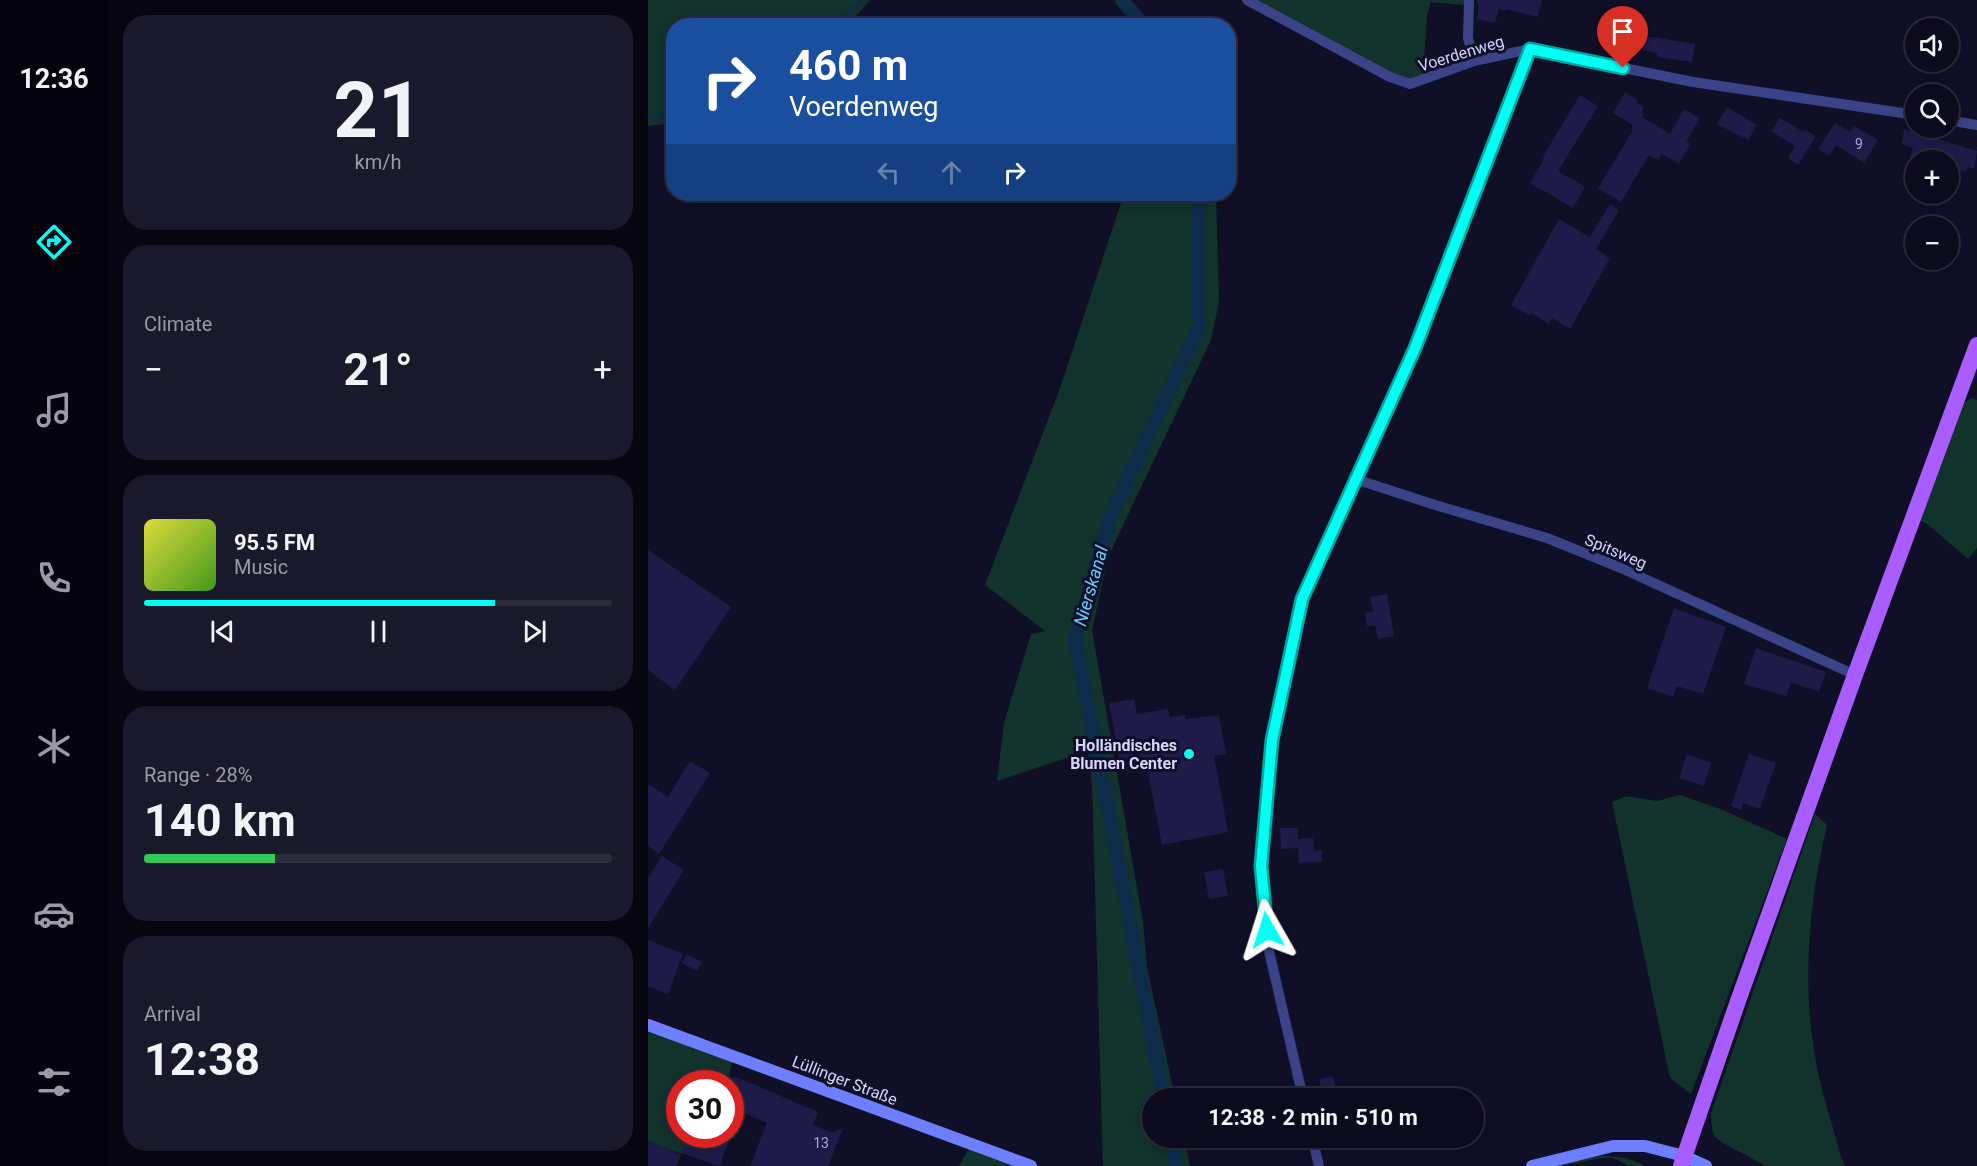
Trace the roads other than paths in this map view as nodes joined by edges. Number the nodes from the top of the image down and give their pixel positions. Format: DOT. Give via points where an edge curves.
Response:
graph roads {
  1 [pos="1247,0"];
  2 [pos="1469,0"];
  3 [pos="1530,49"];
  4 [pos="1474,61"];
  5 [pos="1905,113"];
  6 [pos="1959,122"];
  7 [pos="1977,125"];
  8 [pos="1977,345"];
  9 [pos="1355,479"];
  10 [pos="1855,675"];
  11 [pos="648,1025"];
  12 [pos="1301,1088"];
  13 [pos="1315,1148"];
  14 [pos="1682,1161"];
  15 [pos="1031,1166"];
  16 [pos="1319,1166"];
  17 [pos="1532,1166"];
  18 [pos="1706,1166"];
  1 -- 4 [label="street, Voerdenweg" via="1410,84"];
  2 -- 4 [label="street" via="1468,38"];
  3 -- 4 [label="street, Voerdenweg"];
  3 -- 5 [label="street, Voerdenweg" via="1694,82"];
  3 -- 9 [label="street" via="1415,348"];
  6 -- 7 [label="street"];
  8 -- 10 [label="main road"];
  9 -- 10 [label="street, Spitsweg" via="1547,538"];
  9 -- 12 [label="street" via="1302,599 1272,740 1266,802 1261,866 1269,951"];
  10 -- 14 [label="main road"];
  11 -- 15 [label="street, Lüllinger Straße"];
  13 -- 16 [label="street"];
  14 -- 17 [label="street" via="1645,1146 1613,1146"];
  14 -- 18 [label="street"];
}
